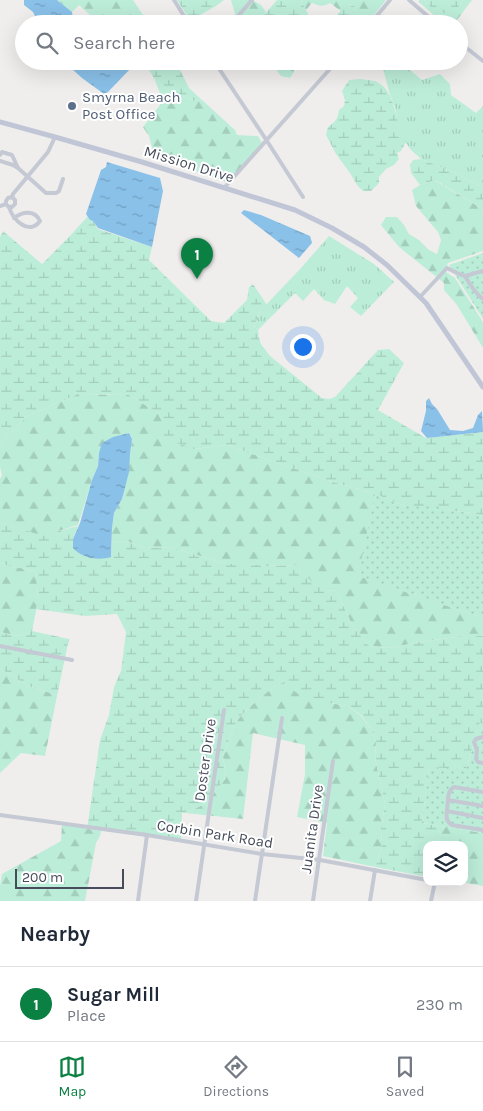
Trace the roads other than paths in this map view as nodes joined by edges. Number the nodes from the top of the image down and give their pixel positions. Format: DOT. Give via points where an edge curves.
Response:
graph roads {
  1 [pos="174,0"];
  2 [pos="252,0"];
  3 [pos="390,0"];
  4 [pos="409,0"];
  5 [pos="183,15"];
  6 [pos="239,15"];
  7 [pos="378,15"];
  8 [pos="427,15"];
  9 [pos="468,49"];
  10 [pos="483,61"];
  11 [pos="220,70"];
  12 [pos="329,70"];
  13 [pos="0,122"];
  14 [pos="55,137"];
  15 [pos="267,140"];
  16 [pos="0,156"];
  17 [pos="0,161"];
  18 [pos="18,168"];
  19 [pos="28,176"];
  20 [pos="63,179"];
  21 [pos="224,188"];
  22 [pos="12,197"];
  23 [pos="303,197"];
  24 [pos="0,206"];
  25 [pos="8,206"];
  26 [pos="14,218"];
  27 [pos="483,271"];
  28 [pos="465,276"];
  29 [pos="420,297"];
  30 [pos="483,300"];
  31 [pos="483,387"];
  32 [pos="0,646"];
  33 [pos="72,660"];
  34 [pos="224,710"];
  35 [pos="282,718"];
  36 [pos="483,737"];
  37 [pos="477,750"];
  38 [pos="483,750"];
  39 [pos="333,761"];
  40 [pos="483,763"];
  41 [pos="483,792"];
  42 [pos="448,800"];
  43 [pos="483,806"];
  44 [pos="447,811"];
  45 [pos="0,815"];
  46 [pos="483,818"];
  47 [pos="483,830"];
  48 [pos="147,835"];
  49 [pos="205,844"];
  50 [pos="262,854"];
  51 [pos="320,860"];
  52 [pos="375,870"];
  53 [pos="423,879"];
  54 [pos="434,886"];
  55 [pos="138,901"];
  56 [pos="196,901"];
  57 [pos="254,901"];
  58 [pos="313,901"];
  59 [pos="370,901"];
  60 [pos="431,901"];
  1 -- 5 [label="street"];
  2 -- 6 [label="street"];
  3 -- 7 [label="street"];
  4 -- 8 [label="street"];
  9 -- 10 [label="street"];
  11 -- 15 [label="street"];
  12 -- 15 [label="street"];
  13 -- 14 [label="street, Mission Drive"];
  14 -- 19 [label="street" via="48,152"];
  14 -- 21 [label="street, Mission Drive"];
  15 -- 21 [label="street"];
  15 -- 23 [label="street"];
  16 -- 18 [label="street" via="2,152 12,155"];
  17 -- 18 [label="street"];
  18 -- 19 [label="street"];
  19 -- 20 [label="street" via="49,194 59,191"];
  19 -- 22 [label="street"];
  21 -- 29 [label="street, Mission Drive" via="295,210 332,228 387,265"];
  22 -- 25 [label="street" via="7,199"];
  22 -- 25 [label="street" via="16,202 14,206"];
  24 -- 25 [label="street"];
  25 -- 26 [label="street"];
  26 -- 26 [label="street" via="27,227 36,226 40,221 30,213"];
  27 -- 28 [label="street"];
  28 -- 29 [label="street" via="447,268"];
  28 -- 30 [label="street"];
  29 -- 31 [label="street, Mission Drive"];
  32 -- 33 [label="street"];
  34 -- 49 [label="street, Doster Drive"];
  35 -- 50 [label="street"];
  36 -- 37 [label="street" via="474,742"];
  37 -- 38 [label="street"];
  37 -- 40 [label="street" via="476,759"];
  39 -- 51 [label="street, Juanita Drive"];
  41 -- 42 [label="street" via="454,788 448,794"];
  42 -- 43 [label="street"];
  42 -- 44 [label="street"];
  44 -- 46 [label="street"];
  44 -- 47 [label="street" via="448,823"];
  45 -- 48 [label="street, Corbin Park Road"];
  48 -- 49 [label="street, Corbin Park Road"];
  48 -- 55 [label="street"];
  49 -- 50 [label="street, Corbin Park Road"];
  49 -- 56 [label="street, Doster Drive"];
  50 -- 51 [label="street, Corbin Park Road"];
  50 -- 57 [label="street"];
  51 -- 52 [label="street, Corbin Park Road"];
  51 -- 58 [label="street, Juanita Drive"];
  52 -- 53 [label="street, Corbin Park Road"];
  52 -- 59 [label="street"];
  54 -- 60 [label="street"];
}
